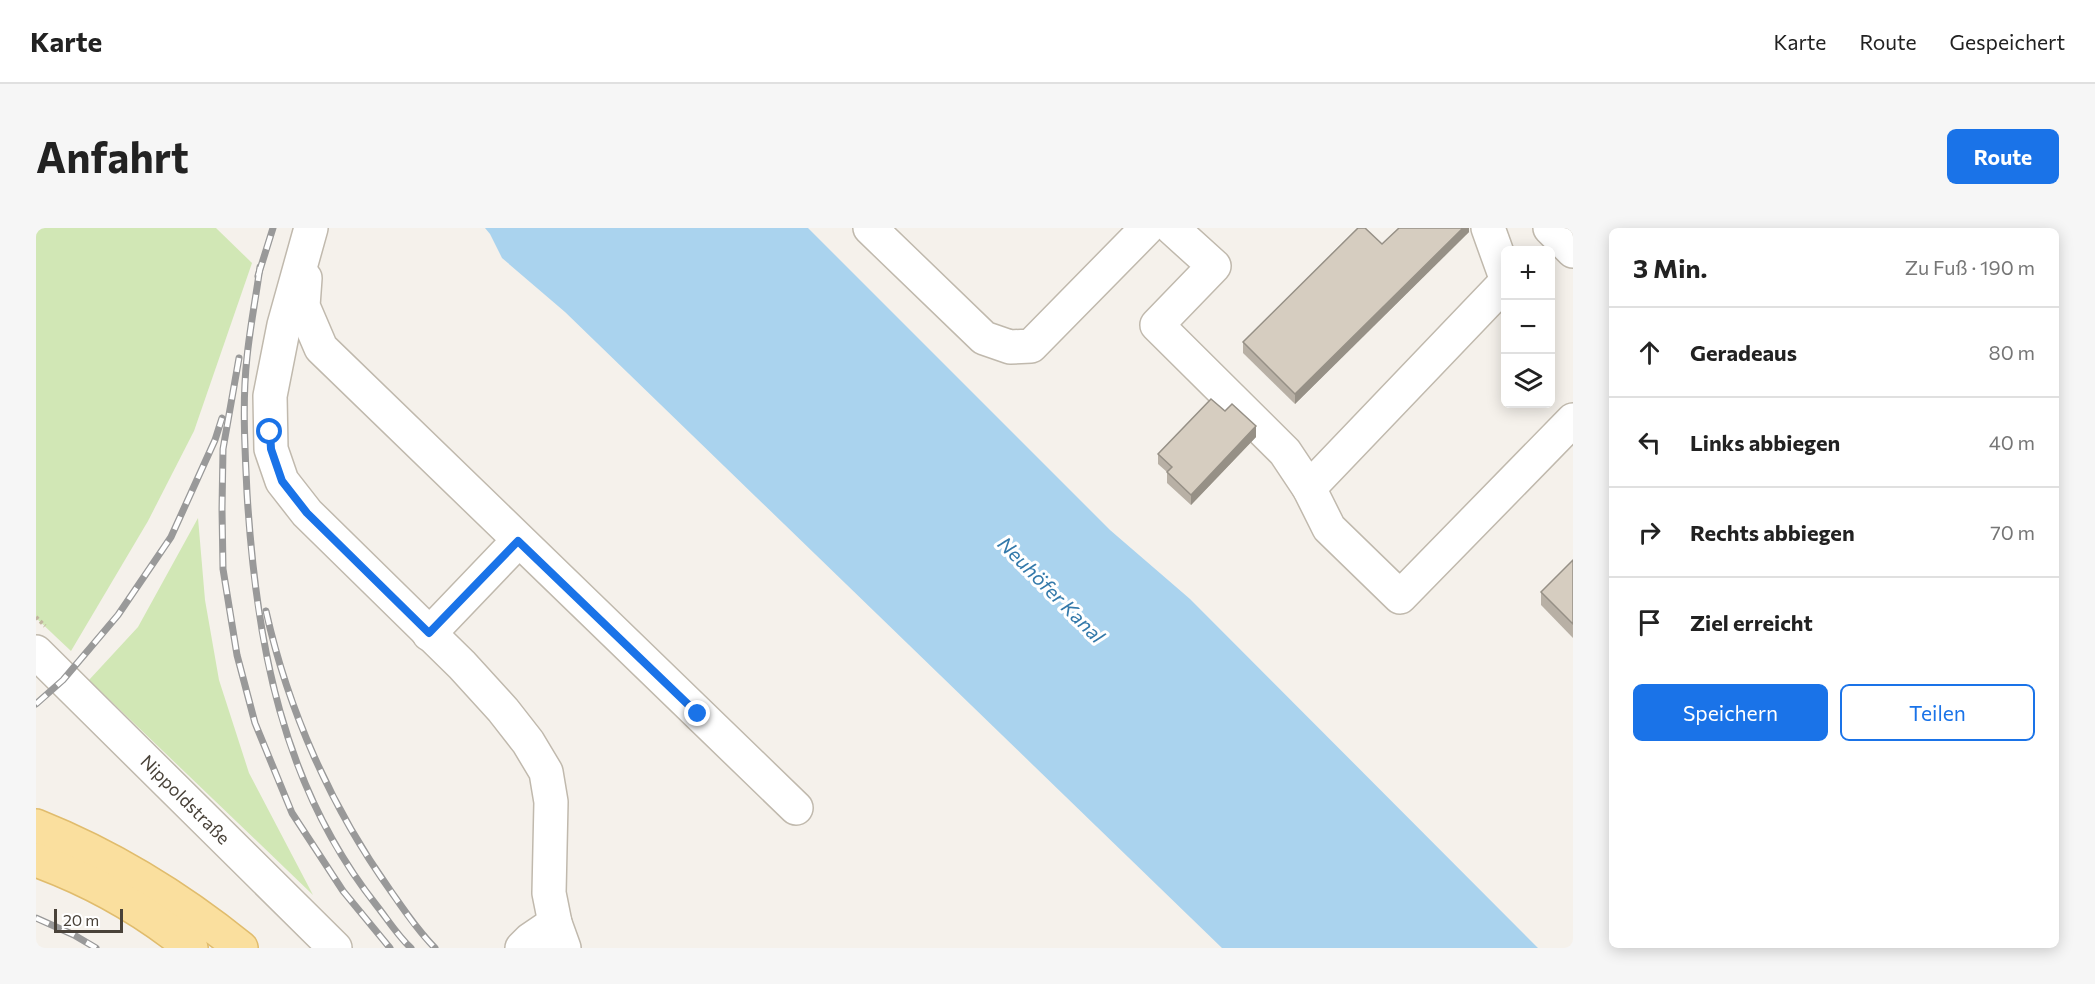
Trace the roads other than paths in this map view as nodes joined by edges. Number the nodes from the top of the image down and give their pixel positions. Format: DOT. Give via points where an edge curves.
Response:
graph roads {
  1 [pos="870,228"];
  2 [pos="1147,228"];
  3 [pos="1172,228"];
  4 [pos="1488,228"];
  5 [pos="1550,228"];
  6 [pos="309,231"];
  7 [pos="1573,251"];
  8 [pos="1501,266"];
  9 [pos="1501,285"];
  10 [pos="1573,420"];
  11 [pos="1309,488"];
  12 [pos="518,541"];
  13 [pos="429,633"];
  14 [pos="36,652"];
  15 [pos="796,808"];
  16 [pos="36,826"];
  17 [pos="36,860"];
  18 [pos="560,936"];
  19 [pos="191,948"];
  20 [pos="241,948"];
  21 [pos="335,948"];
  22 [pos="522,948"];
  1 -- 2 [label="street" via="984,338 1010,347 1031,346"];
  3 -- 11 [label="street" via="1214,266 1157,325 1285,452"];
  4 -- 8 [label="street"];
  5 -- 7 [label="street"];
  6 -- 12 [label="street" via="303,306 321,348"];
  6 -- 13 [label="street" via="270,396 271,449 282,481 307,513"];
  9 -- 11 [label="street"];
  10 -- 11 [label="street" via="1400,597 1329,528"];
  12 -- 13 [label="street"];
  12 -- 15 [label="street"];
  13 -- 18 [label="street" via="503,710 546,772 552,802 549,893"];
  14 -- 21 [label="street, Nippoldstraße"];
  16 -- 20 [label="main road" via="147,880"];
  17 -- 19 [label="main road" via="120,900"];
  18 -- 22 [label="street" via="530,940"];
}
